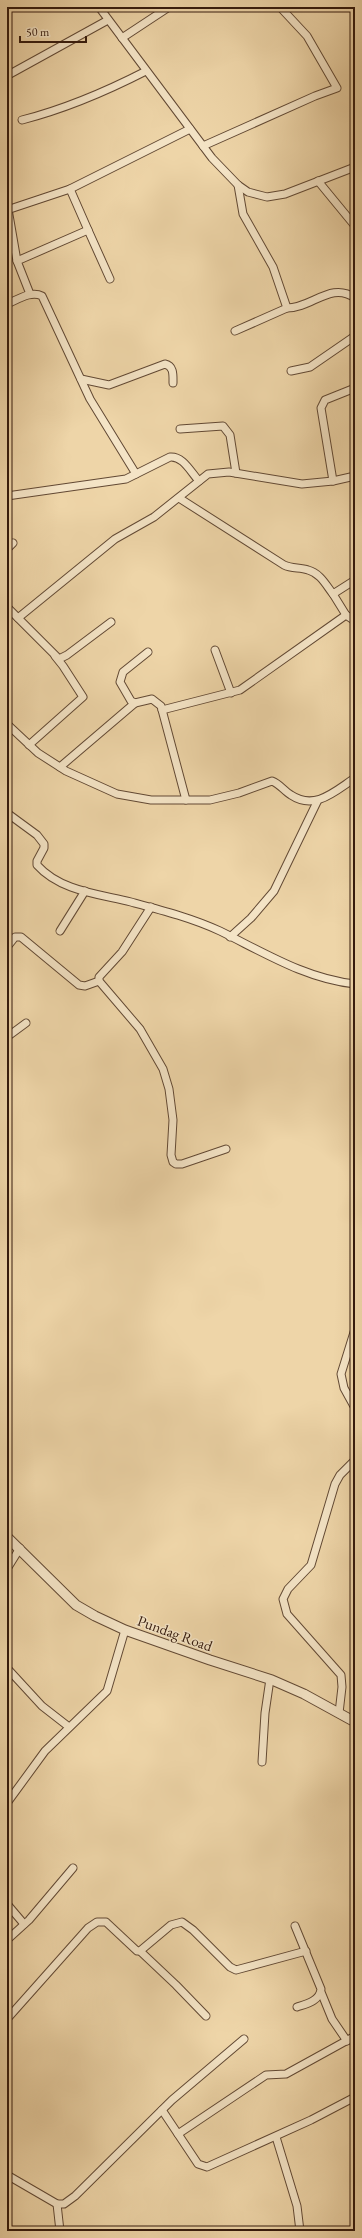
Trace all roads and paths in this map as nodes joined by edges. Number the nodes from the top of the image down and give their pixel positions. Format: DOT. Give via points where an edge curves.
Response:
graph roads {
  1 [pos="99,7"];
  2 [pos="169,7"];
  3 [pos="280,7"];
  4 [pos="108,20"];
  5 [pos="122,38"];
  6 [pos="146,71"];
  7 [pos="10,74"];
  8 [pos="22,120"];
  9 [pos="190,129"];
  10 [pos="203,146"];
  11 [pos="355,167"];
  12 [pos="318,181"];
  13 [pos="238,185"];
  14 [pos="70,189"];
  15 [pos="8,209"];
  16 [pos="355,226"];
  17 [pos="88,230"];
  18 [pos="17,261"];
  19 [pos="110,279"];
  20 [pos="30,294"];
  21 [pos="355,298"];
  22 [pos="7,304"];
  23 [pos="287,308"];
  24 [pos="235,330"];
  25 [pos="355,336"];
  26 [pos="291,371"];
  27 [pos="81,380"];
  28 [pos="172,383"];
  29 [pos="355,388"];
  30 [pos="180,429"];
  31 [pos="236,473"];
  32 [pos="136,474"];
  33 [pos="355,476"];
  34 [pos="199,481"];
  35 [pos="333,481"];
  36 [pos="7,496"];
  37 [pos="178,498"];
  38 [pos="13,543"];
  39 [pos="7,549"];
  40 [pos="355,580"];
  41 [pos="333,594"];
  42 [pos="7,607"];
  43 [pos="346,615"];
  44 [pos="18,618"];
  45 [pos="355,618"];
  46 [pos="111,622"];
  47 [pos="215,650"];
  48 [pos="148,652"];
  49 [pos="54,656"];
  50 [pos="230,692"];
  51 [pos="135,704"];
  52 [pos="162,710"];
  53 [pos="7,724"];
  54 [pos="29,745"];
  55 [pos="60,767"];
  56 [pos="355,778"];
  57 [pos="186,800"];
  58 [pos="316,802"];
  59 [pos="7,813"];
  60 [pos="85,891"];
  61 [pos="151,907"];
  62 [pos="60,931"];
  63 [pos="230,937"];
  64 [pos="7,947"];
  65 [pos="98,981"];
  66 [pos="355,984"];
  67 [pos="26,1023"];
  68 [pos="7,1037"];
  69 [pos="226,1149"];
  70 [pos="355,1329"];
  71 [pos="355,1408"];
  72 [pos="355,1460"];
  73 [pos="7,1537"];
  74 [pos="20,1548"];
  75 [pos="7,1569"];
  76 [pos="125,1630"];
  77 [pos="7,1668"];
  78 [pos="270,1679"];
  79 [pos="340,1713"];
  80 [pos="355,1722"];
  81 [pos="69,1727"];
  82 [pos="262,1762"];
  83 [pos="7,1803"];
  84 [pos="73,1868"];
  85 [pos="7,1904"];
  86 [pos="24,1924"];
  87 [pos="296,1926"];
  88 [pos="7,1940"];
  89 [pos="140,1951"];
  90 [pos="306,1951"];
  91 [pos="321,1992"];
  92 [pos="296,2007"];
  93 [pos="206,2016"];
  94 [pos="7,2019"];
  95 [pos="355,2036"];
  96 [pos="244,2039"];
  97 [pos="346,2040"];
  98 [pos="354,2100"];
  99 [pos="162,2110"];
  100 [pos="178,2134"];
  101 [pos="276,2137"];
  102 [pos="7,2175"];
  103 [pos="57,2204"];
  104 [pos="60,2231"];
  105 [pos="300,2231"];
  1 -- 4 [label="street"];
  2 -- 5 [label="street"];
  3 -- 10 [label="street" via="308,36 337,88"];
  4 -- 5 [label="street"];
  4 -- 7 [label="street"];
  5 -- 6 [label="street"];
  6 -- 8 [label="street" via="50,113"];
  6 -- 9 [label="street"];
  9 -- 10 [label="street"];
  9 -- 14 [label="street"];
  10 -- 13 [label="street"];
  11 -- 12 [label="street"];
  12 -- 13 [label="street" via="285,194 267,197 258,196"];
  12 -- 16 [label="street"];
  13 -- 23 [label="street" via="243,214 273,267"];
  14 -- 15 [label="street"];
  14 -- 17 [label="street"];
  15 -- 18 [label="street"];
  17 -- 18 [label="street"];
  17 -- 19 [label="street"];
  18 -- 20 [label="street"];
  20 -- 22 [label="street"];
  20 -- 27 [label="street" via="38,293 45,301"];
  21 -- 23 [label="street" via="342,292 333,292 301,307"];
  23 -- 24 [label="street"];
  25 -- 26 [label="street" via="310,367"];
  27 -- 28 [label="street" via="109,385 165,364 172,370"];
  27 -- 32 [label="street"];
  29 -- 35 [label="street" via="325,400 321,408"];
  30 -- 31 [label="street" via="223,426 230,435"];
  31 -- 34 [label="street" via="214,472"];
  31 -- 35 [label="street" via="302,484"];
  32 -- 34 [label="street" via="177,456"];
  32 -- 36 [label="street" via="126,479"];
  33 -- 35 [label="street"];
  34 -- 37 [label="street"];
  37 -- 41 [label="street" via="284,565 316,573"];
  37 -- 44 [label="street" via="154,517 116,539"];
  38 -- 39 [label="street"];
  40 -- 41 [label="street"];
  41 -- 43 [label="street"];
  42 -- 44 [label="street"];
  43 -- 45 [label="street"];
  43 -- 50 [label="street" via="252,683"];
  44 -- 49 [label="street"];
  46 -- 49 [label="street" via="67,655 59,659"];
  47 -- 50 [label="street"];
  48 -- 51 [label="street" via="120,677 122,688"];
  49 -- 54 [label="street" via="82,697"];
  50 -- 52 [label="street"];
  51 -- 52 [label="street" via="155,700"];
  51 -- 55 [label="street"];
  52 -- 57 [label="street"];
  53 -- 54 [label="street"];
  54 -- 55 [label="street"];
  55 -- 57 [label="street" via="117,794 151,800"];
  56 -- 58 [label="street"];
  57 -- 58 [label="street" via="225,798 272,780 297,799"];
  58 -- 63 [label="street" via="274,890 252,918"];
  59 -- 60 [label="street" via="42,840 44,848 37,861 41,869 50,877"];
  60 -- 61 [label="street"];
  60 -- 62 [label="street"];
  61 -- 63 [label="street" via="199,922"];
  61 -- 65 [label="street" via="122,952 98,977"];
  63 -- 66 [label="street" via="285,964 330,979"];
  64 -- 65 [label="street" via="15,937 21,937 79,985 85,986"];
  65 -- 69 [label="street" via="140,1029 163,1069 171,1100 173,1162 182,1164"];
  67 -- 68 [label="street"];
  70 -- 71 [label="street" via="341,1374 344,1388"];
  72 -- 79 [label="street" via="338,1477 326,1508 311,1565 288,1589 283,1598 287,1614 340,1675"];
  73 -- 74 [label="street, Pundag Road"];
  74 -- 75 [label="street"];
  74 -- 76 [label="street, Pundag Road" via="76,1605"];
  76 -- 78 [label="street, Pundag Road"];
  76 -- 81 [label="street" via="106,1692"];
  77 -- 81 [label="street" via="42,1706"];
  78 -- 79 [label="street, Pundag Road"];
  78 -- 82 [label="street"];
  79 -- 80 [label="street, Pundag Road"];
  81 -- 83 [label="street" via="45,1751"];
  84 -- 86 [label="street"];
  85 -- 86 [label="street"];
  86 -- 88 [label="street"];
  87 -- 90 [label="street"];
  89 -- 90 [label="street" via="171,1925 180,1922 186,1924 236,1970"];
  89 -- 93 [label="street"];
  89 -- 94 [label="street" via="106,1922 97,1922 88,1928"];
  90 -- 91 [label="street"];
  91 -- 92 [label="street" via="310,2003"];
  91 -- 97 [label="street" via="332,2019"];
  95 -- 97 [label="street"];
  96 -- 99 [label="street"];
  97 -- 100 [label="street" via="286,2074 266,2075"];
  98 -- 101 [label="street"];
  99 -- 100 [label="street"];
  99 -- 103 [label="street" via="75,2196 64,2204"];
  100 -- 101 [label="street" via="198,2164 207,2168"];
  101 -- 105 [label="street" via="297,2206"];
  102 -- 103 [label="street"];
  103 -- 104 [label="street"];
}
